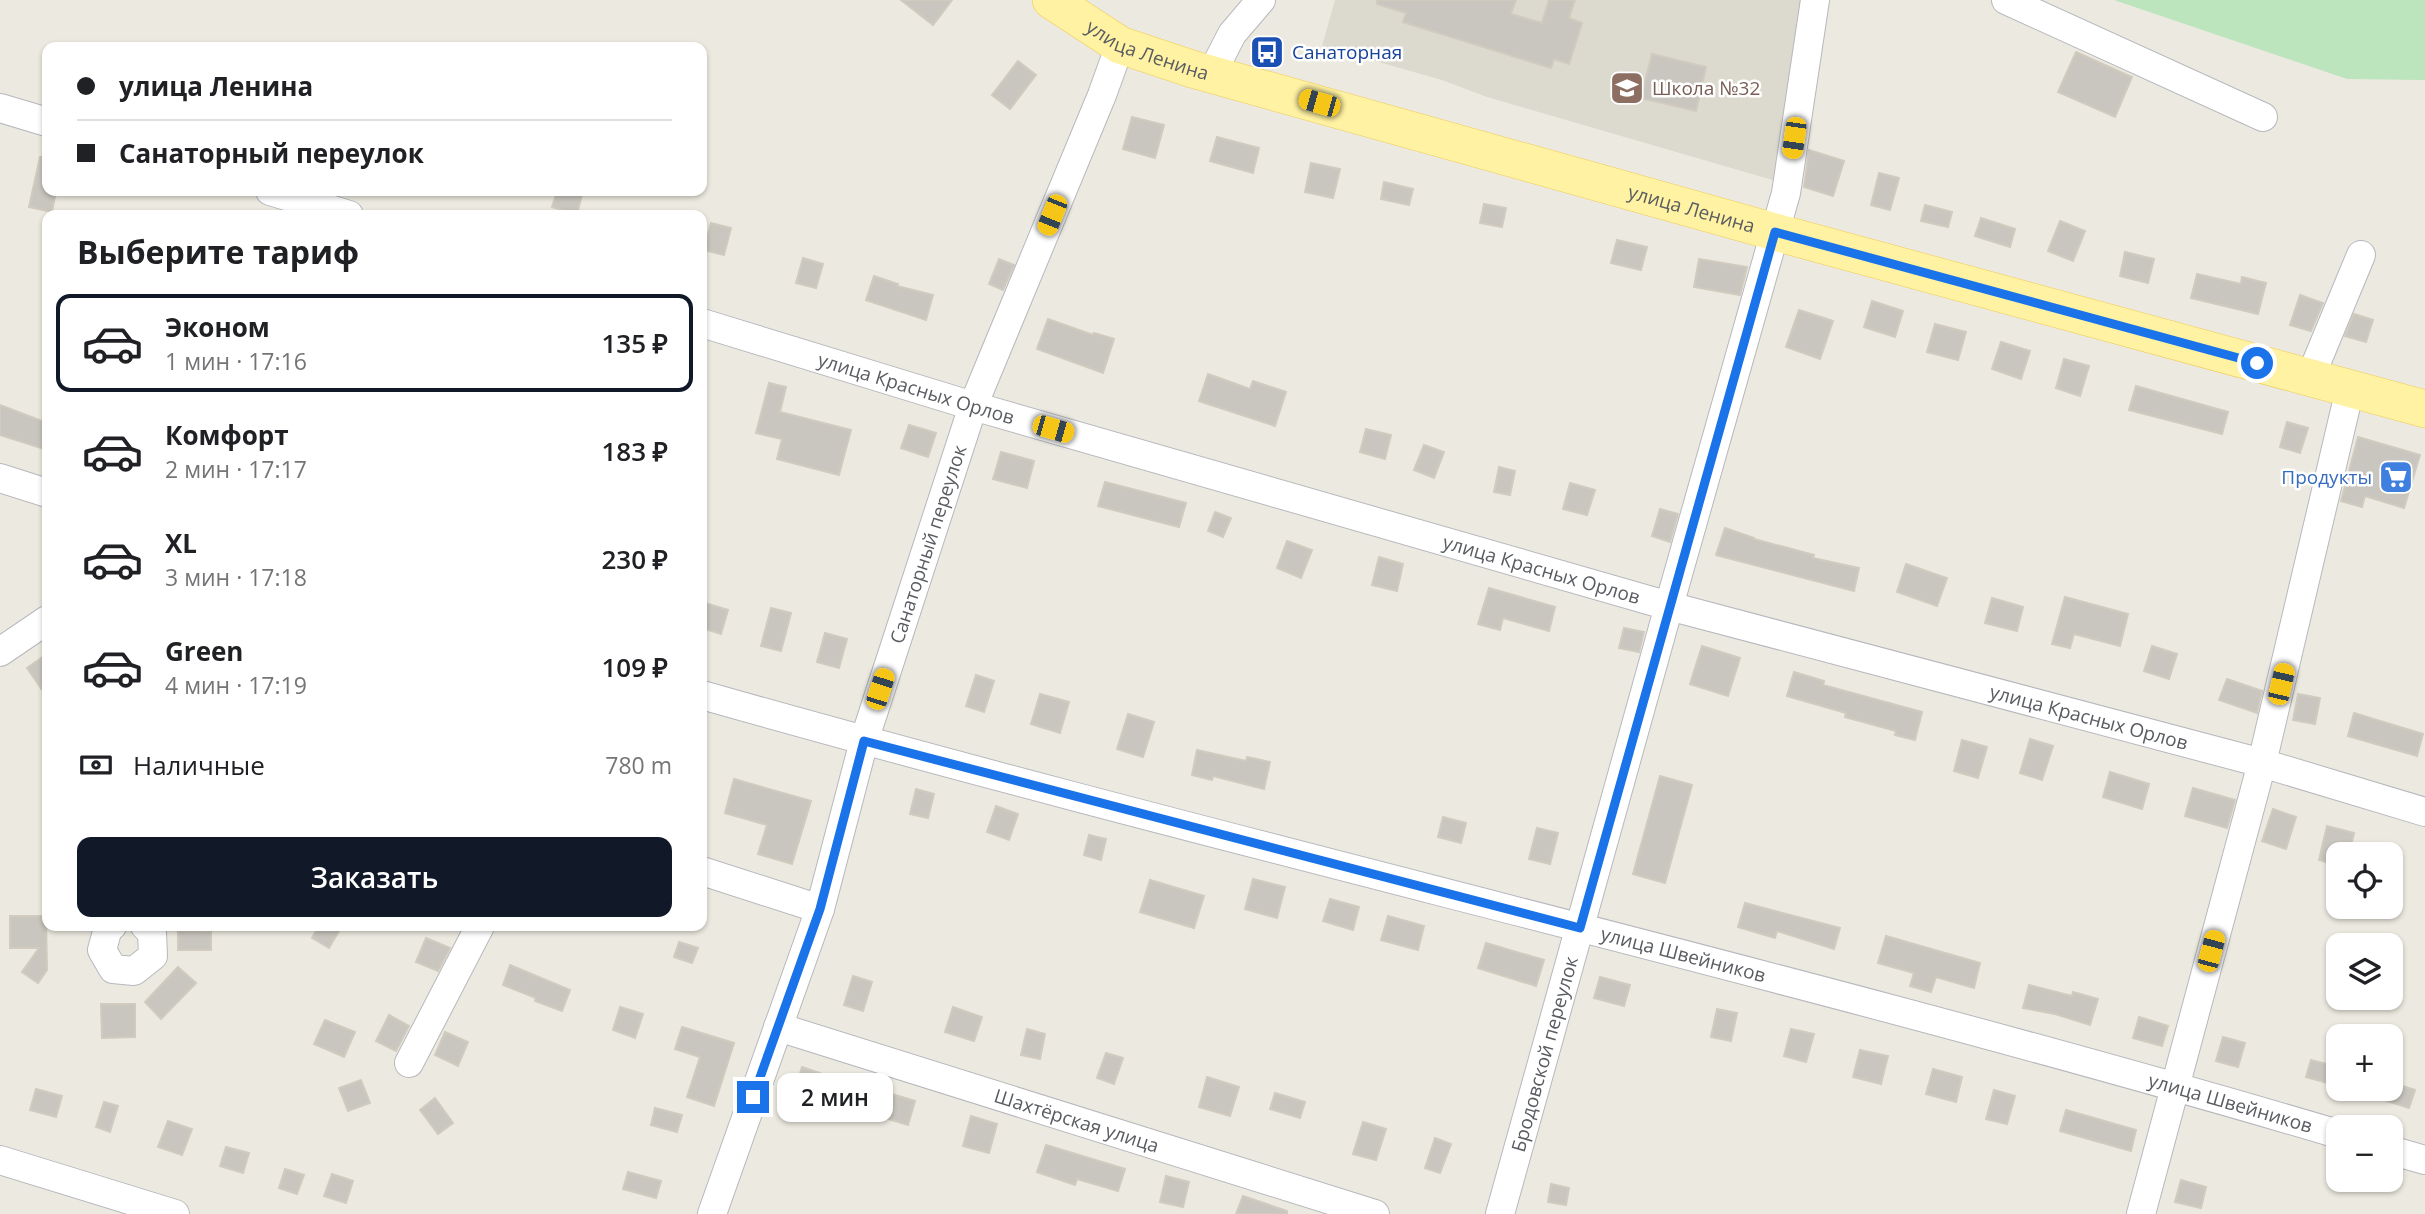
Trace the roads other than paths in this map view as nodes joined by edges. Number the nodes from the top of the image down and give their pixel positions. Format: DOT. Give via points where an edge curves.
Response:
graph roads {
  1 [pos="1051,0"];
  2 [pos="1261,0"];
  3 [pos="1815,0"];
  4 [pos="2006,0"];
  5 [pos="1120,45"];
  6 [pos="1212,73"];
  7 [pos="0,108"];
  8 [pos="2263,117"];
  9 [pos="42,121"];
  10 [pos="286,196"];
  11 [pos="333,210"];
  12 [pos="1775,232"];
  13 [pos="2361,255"];
  14 [pos="707,325"];
  15 [pos="2310,378"];
  16 [pos="2350,389"];
  17 [pos="973,406"];
  18 [pos="2425,409"];
  19 [pos="0,478"];
  20 [pos="42,491"];
  21 [pos="1669,606"];
  22 [pos="42,623"];
  23 [pos="0,652"];
  24 [pos="707,696"];
  25 [pos="864,741"];
  26 [pos="2262,763"];
  27 [pos="2425,812"];
  28 [pos="707,873"];
  29 [pos="820,909"];
  30 [pos="1580,928"];
  31 [pos="107,931"];
  32 [pos="150,931"];
  33 [pos="477,931"];
  34 [pos="778,1027"];
  35 [pos="409,1063"];
  36 [pos="2175,1086"];
  37 [pos="2326,1130"];
  38 [pos="2403,1154"];
  39 [pos="0,1160"];
  40 [pos="2425,1160"];
  41 [pos="175,1214"];
  42 [pos="712,1214"];
  43 [pos="1375,1214"];
  44 [pos="1500,1214"];
  45 [pos="2141,1214"];
  1 -- 5 [label="main road, улица Ленина"];
  2 -- 6 [label="street" via="1232,34"];
  3 -- 12 [label="street, Бродовской переулок" via="1786,193"];
  4 -- 8 [label="street"];
  5 -- 6 [label="main road, улица Ленина"];
  5 -- 17 [label="street, Санаторный переулок"];
  6 -- 12 [label="main road, улица Ленина"];
  7 -- 9 [label="street"];
  10 -- 11 [label="street"];
  12 -- 15 [label="main road, улица Ленина"];
  12 -- 21 [label="street, Бродовской переулок"];
  13 -- 15 [label="street"];
  14 -- 17 [label="street, улица Красных Орлов"];
  15 -- 16 [label="main road, улица Ленина"];
  16 -- 18 [label="main road, улица Ленина"];
  16 -- 26 [label="street"];
  17 -- 21 [label="street, улица Красных Орлов"];
  17 -- 25 [label="street, Санаторный переулок"];
  19 -- 20 [label="street"];
  21 -- 26 [label="street, улица Красных Орлов"];
  21 -- 30 [label="street, Бродовской переулок"];
  22 -- 23 [label="street"];
  24 -- 25 [label="street, улица Швейников"];
  25 -- 29 [label="street, Санаторный переулок"];
  25 -- 30 [label="street, улица Швейников"];
  26 -- 27 [label="street, улица Красных Орлов"];
  26 -- 36 [label="street"];
  28 -- 29 [label="street"];
  29 -- 34 [label="street, Санаторный переулок"];
  30 -- 36 [label="street, улица Швейников"];
  30 -- 44 [label="street, Бродовской переулок"];
  31 -- 32 [label="street" via="102,950 113,970 134,971 153,956"];
  33 -- 35 [label="street"];
  34 -- 42 [label="street, Санаторный переулок"];
  34 -- 43 [label="street, Шахтёрская улица"];
  36 -- 37 [label="street, улица Швейников"];
  36 -- 45 [label="street"];
  38 -- 40 [label="street"];
  39 -- 41 [label="street"];
}
